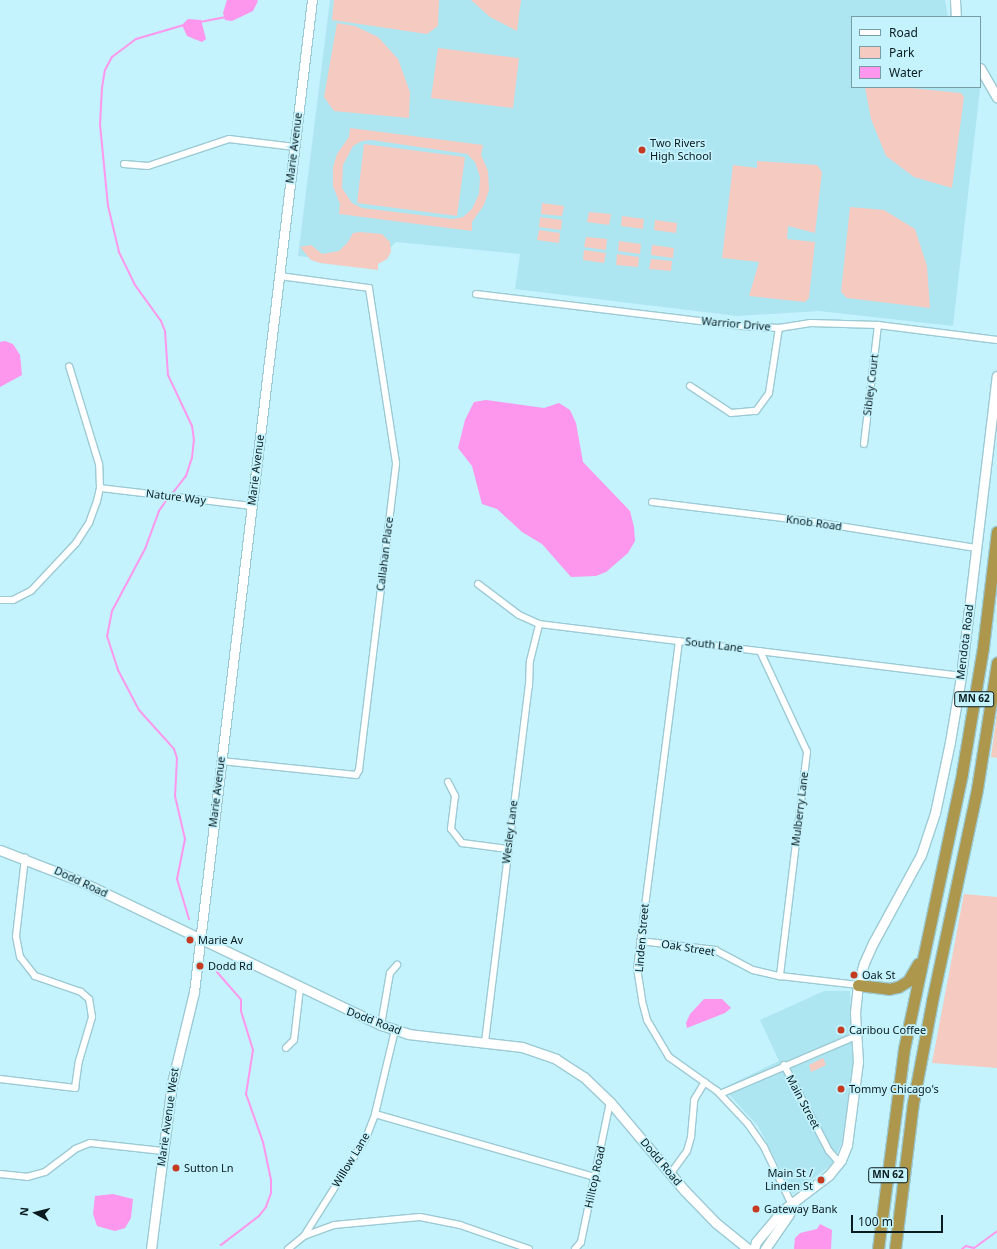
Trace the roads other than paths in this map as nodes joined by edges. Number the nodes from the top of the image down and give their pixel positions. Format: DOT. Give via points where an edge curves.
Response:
graph roads {
  1 [pos="312,0"];
  2 [pos="955,0"];
  3 [pos="956,16"];
  4 [pos="981,70"];
  5 [pos="997,98"];
  6 [pos="294,147"];
  7 [pos="124,164"];
  8 [pos="279,276"];
  9 [pos="476,294"];
  10 [pos="878,325"];
  11 [pos="779,328"];
  12 [pos="997,340"];
  13 [pos="68,366"];
  14 [pos="997,376"];
  15 [pos="690,386"];
  16 [pos="864,444"];
  17 [pos="100,488"];
  18 [pos="652,502"];
  19 [pos="251,506"];
  20 [pos="997,532"];
  21 [pos="976,548"];
  22 [pos="478,584"];
  23 [pos="0,600"];
  24 [pos="539,624"];
  25 [pos="679,641"];
  26 [pos="760,651"];
  27 [pos="997,663"];
  28 [pos="961,676"];
  29 [pos="977,684"];
  30 [pos="221,761"];
  31 [pos="978,780"];
  32 [pos="448,782"];
  33 [pos="508,849"];
  34 [pos="0,850"];
  35 [pos="25,858"];
  36 [pos="200,940"];
  37 [pos="640,941"];
  38 [pos="926,943"];
  39 [pos="397,965"];
  40 [pos="780,976"];
  41 [pos="858,985"];
  42 [pos="300,988"];
  43 [pos="381,1025"];
  44 [pos="395,1030"];
  45 [pos="856,1036"];
  46 [pos="485,1042"];
  47 [pos="286,1048"];
  48 [pos="784,1065"];
  49 [pos="0,1079"];
  50 [pos="705,1082"];
  51 [pos="720,1094"];
  52 [pos="610,1102"];
  53 [pos="375,1114"];
  54 [pos="163,1151"];
  55 [pos="839,1162"];
  56 [pos="0,1174"];
  57 [pos="671,1174"];
  58 [pos="595,1177"];
  59 [pos="792,1205"];
  60 [pos="304,1236"];
  61 [pos="151,1249"];
  62 [pos="288,1249"];
  63 [pos="528,1249"];
  64 [pos="575,1249"];
  65 [pos="748,1249"];
  66 [pos="754,1249"];
  67 [pos="765,1249"];
  68 [pos="878,1249"];
  69 [pos="895,1249"];
  1 -- 6 [label="street, Marie Avenue"];
  2 -- 3 [label="street"];
  4 -- 5 [label="street"];
  6 -- 7 [label="street" via="229,140 148,166"];
  6 -- 8 [label="street, Marie Avenue"];
  8 -- 19 [label="street, Marie Avenue"];
  8 -- 30 [label="street, Callahan Place" via="369,288 396,463 359,770 356,775"];
  9 -- 11 [label="street, Warrior Drive" via="741,326"];
  10 -- 11 [label="street, Warrior Drive" via="811,323"];
  10 -- 12 [label="street, Warrior Drive"];
  10 -- 16 [label="street, Sibley Court"];
  11 -- 15 [label="street" via="769,394 756,411 731,413"];
  13 -- 17 [label="street" via="100,464"];
  14 -- 21 [label="street, Mendota Road"];
  17 -- 19 [label="street, Nature Way"];
  17 -- 23 [label="street" via="89,523 76,544 31,591 13,600"];
  18 -- 21 [label="street, Knob Road" via="814,522"];
  19 -- 30 [label="street, Marie Avenue"];
  20 -- 29 [label="highway, MN 62"];
  21 -- 28 [label="street, Mendota Road"];
  22 -- 24 [label="street, South Lane" via="519,615"];
  24 -- 25 [label="street, South Lane"];
  24 -- 33 [label="street, Wesley Lane" via="530,661"];
  25 -- 26 [label="street, South Lane"];
  25 -- 37 [label="street, Linden Street"];
  26 -- 28 [label="street, South Lane"];
  26 -- 40 [label="street, Mulberry Lane" via="807,752"];
  27 -- 31 [label="highway, MN 62"];
  28 -- 41 [label="street, Mendota Road" via="935,813 921,855 873,943"];
  29 -- 31 [label="highway" via="974,743 969,769 972,778"];
  29 -- 38 [label="highway, MN 62" via="962,773"];
  30 -- 36 [label="street, Marie Avenue"];
  31 -- 69 [label="highway, MN 62" via="918,1078"];
  32 -- 33 [label="street" via="455,796 452,829 462,843"];
  33 -- 46 [label="street, Wesley Lane"];
  34 -- 35 [label="street, Dodd Road"];
  35 -- 36 [label="street, Dodd Road" via="80,881"];
  35 -- 49 [label="street" via="16,936 20,957 35,976 81,992 89,999 92,1017 74,1088"];
  36 -- 42 [label="street, Dodd Road"];
  36 -- 54 [label="street, Marie Avenue West" via="194,992 172,1083"];
  37 -- 40 [label="street, Oak Street" via="714,950 753,970"];
  37 -- 50 [label="street, Linden Street" via="637,968 647,1020 669,1057"];
  38 -- 41 [label="highway" via="914,974 908,981 889,989"];
  38 -- 68 [label="highway, MN 62" via="901,1076"];
  39 -- 43 [label="street" via="390,973"];
  40 -- 41 [label="street, Oak Street"];
  41 -- 45 [label="street, Mendota Road"];
  42 -- 43 [label="street, Dodd Road"];
  42 -- 47 [label="street" via="294,1040"];
  43 -- 44 [label="street, Dodd Road"];
  44 -- 46 [label="street, Dodd Road" via="424,1036"];
  44 -- 53 [label="street, Willow Lane"];
  45 -- 48 [label="street, Main Street"];
  45 -- 55 [label="street, Mendota Road" via="858,1062 851,1127"];
  46 -- 52 [label="street, Dodd Road" via="522,1047 556,1059 584,1077"];
  48 -- 51 [label="street"];
  48 -- 55 [label="street, Main Street" via="829,1151"];
  50 -- 51 [label="street, Linden Street"];
  50 -- 57 [label="street" via="694,1100 691,1137 686,1152"];
  51 -- 59 [label="street, Linden Street" via="748,1124 764,1147"];
  52 -- 57 [label="street, Dodd Road"];
  52 -- 58 [label="street, Hilltop Road"];
  53 -- 58 [label="street"];
  53 -- 60 [label="street, Willow Lane" via="366,1138"];
  54 -- 56 [label="street" via="90,1143 76,1149 45,1172 27,1177"];
  54 -- 61 [label="street, Marie Avenue West"];
  55 -- 59 [label="street, Mendota Road" via="819,1184"];
  57 -- 65 [label="street, Dodd Road" via="716,1223"];
  58 -- 64 [label="street, Hilltop Road" via="581,1242"];
  59 -- 66 [label="street, Mendota Road" via="783,1210 756,1242"];
  59 -- 67 [label="street" via="789,1214"];
  60 -- 62 [label="street"];
  60 -- 63 [label="street" via="334,1224 420,1217 460,1224"];
}
